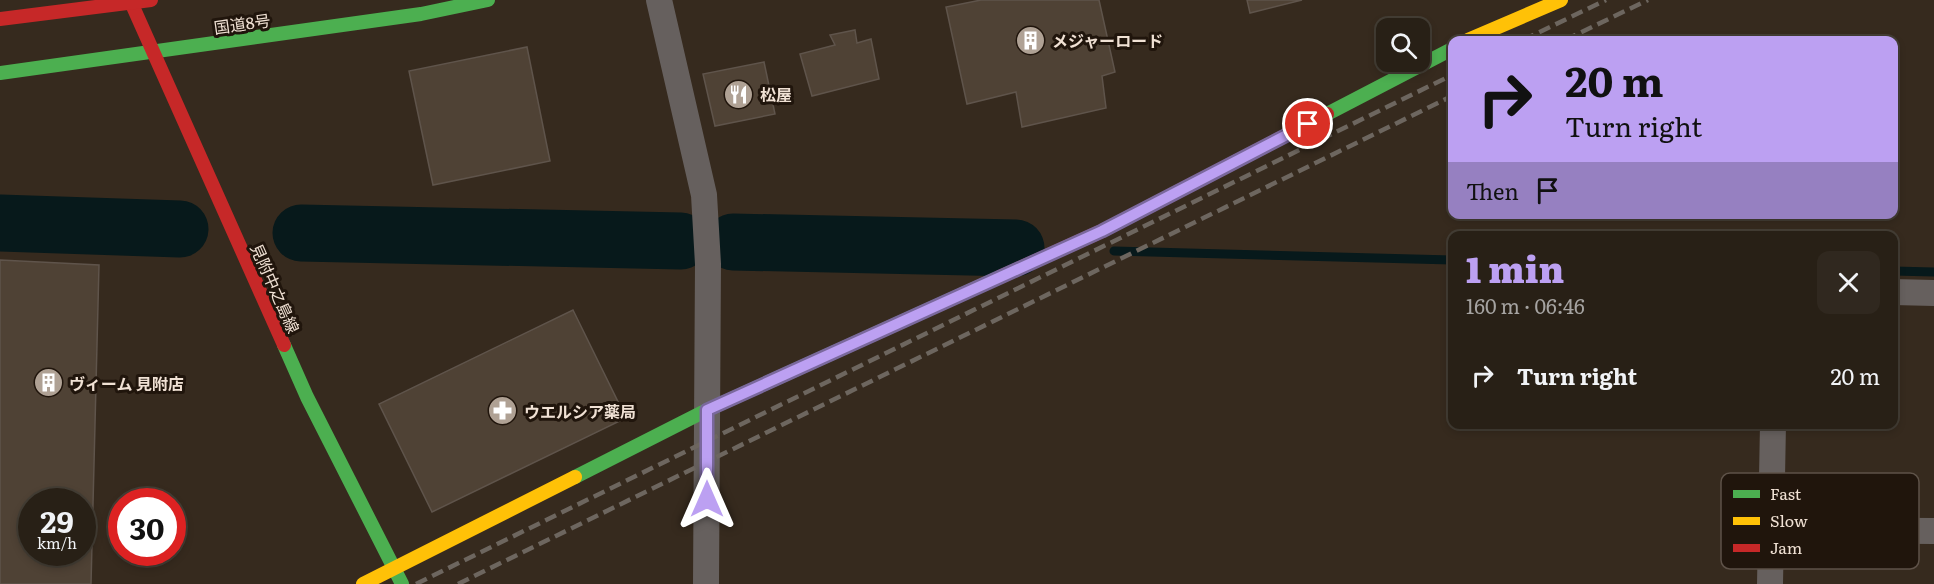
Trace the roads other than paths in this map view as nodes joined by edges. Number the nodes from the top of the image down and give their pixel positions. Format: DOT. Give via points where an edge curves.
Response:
graph roads {
  1 [pos="151,0"];
  2 [pos="488,0"];
  3 [pos="659,0"];
  4 [pos="1561,0"];
  5 [pos="130,1"];
  6 [pos="0,19"];
  7 [pos="1477,36"];
  8 [pos="1448,51"];
  9 [pos="152,53"];
  10 [pos="0,73"];
  11 [pos="1898,292"];
  12 [pos="1934,293"];
  13 [pos="707,410"];
  14 [pos="1773,429"];
  15 [pos="1773,473"];
  16 [pos="1919,531"];
  17 [pos="1934,531"];
  18 [pos="394,569"];
  19 [pos="1771,569"];
  20 [pos="363,584"];
  21 [pos="402,584"];
  22 [pos="706,584"];
  23 [pos="1770,584"];
  1 -- 5 [label="main road"];
  2 -- 9 [label="main road, 国道8号" via="421,14"];
  3 -- 13 [label="street" via="704,195 708,264"];
  4 -- 7 [label="main road"];
  5 -- 6 [label="main road"];
  5 -- 9 [label="main road, 見附中之島線"];
  8 -- 13 [label="main road" via="1102,231"];
  9 -- 10 [label="main road, 国道8号"];
  9 -- 18 [label="main road, 見附中之島線" via="308,397"];
  11 -- 12 [label="street"];
  13 -- 18 [label="main road"];
  13 -- 22 [label="street"];
  14 -- 15 [label="street"];
  16 -- 17 [label="street"];
  18 -- 20 [label="main road"];
  18 -- 21 [label="main road, 見附中之島線"];
  19 -- 23 [label="street"];
}
